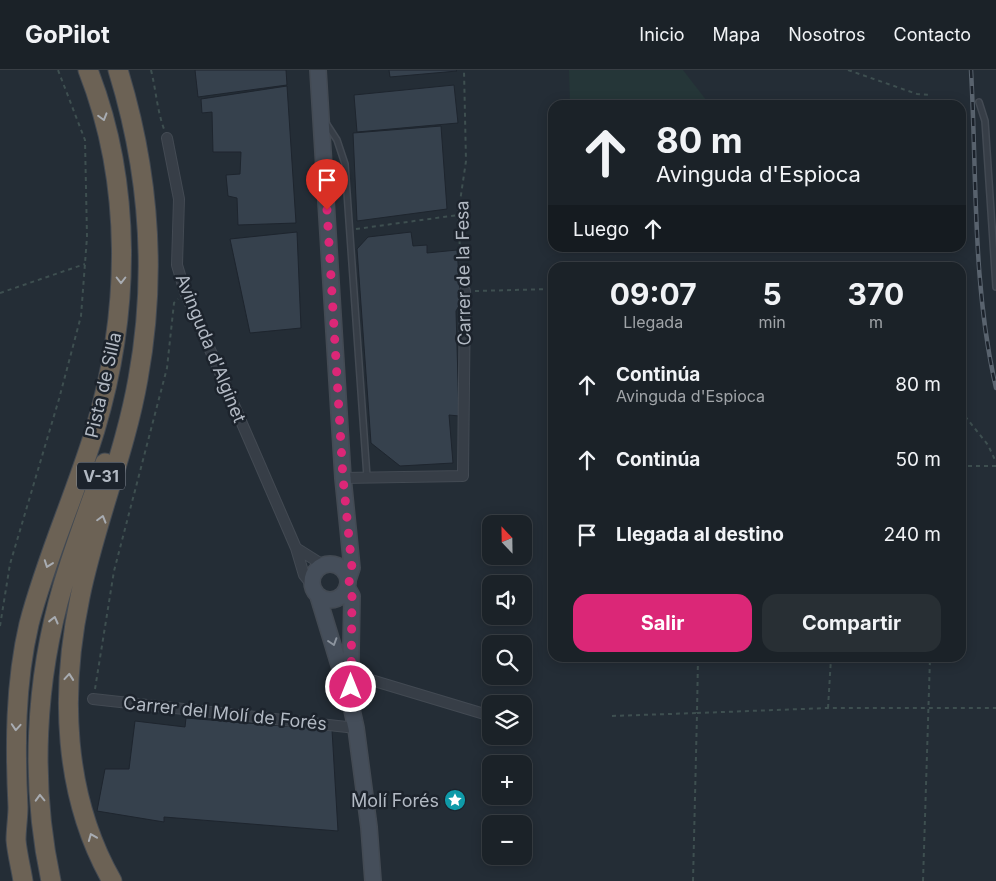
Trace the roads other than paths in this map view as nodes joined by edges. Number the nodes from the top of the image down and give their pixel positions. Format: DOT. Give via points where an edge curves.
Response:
graph roads {
  1 [pos="88,70"];
  2 [pos="108,70"];
  3 [pos="118,70"];
  4 [pos="318,70"];
  5 [pos="979,102"];
  6 [pos="321,114"];
  7 [pos="167,138"];
  8 [pos="996,287"];
  9 [pos="465,290"];
  10 [pos="366,477"];
  11 [pos="343,478"];
  12 [pos="347,524"];
  13 [pos="296,548"];
  14 [pos="326,564"];
  15 [pos="348,584"];
  16 [pos="315,591"];
  17 [pos="351,674"];
  18 [pos="93,699"];
  19 [pos="350,701"];
  20 [pos="482,713"];
  21 [pos="356,728"];
  22 [pos="18,812"];
  23 [pos="23,881"];
  24 [pos="33,881"];
  25 [pos="51,881"];
  26 [pos="112,881"];
  27 [pos="373,881"];
  1 -- 22 [label="highway, Pista de Silla / V-31, one-way" via="116,175 121,231 121,296 110,373 95,431 44,573 29,626 19,689 15,745"];
  25 -- 2 [label="highway, V-31, one-way" via="41,821 38,743 41,692 63,585 114,439 129,377 140,294 134,176 125,128"];
  26 -- 3 [label="highway, one-way" via="87,824 75,779 68,740 68,695 80,595 138,380 149,296 149,232 143,176 134,126"];
  4 -- 6 [label="street"];
  5 -- 8 [label="lane" via="985,121"];
  6 -- 10 [label="lane" via="337,140 346,164"];
  6 -- 11 [label="street"];
  7 -- 13 [label="street, Avinguda d'Alginet" via="179,199 177,265 185,292"];
  9 -- 10 [label="street, Carrer de la Fesa" via="463,476"];
  10 -- 11 [label="street"];
  11 -- 12 [label="street"];
  12 -- 14 [label="street" via="341,546"];
  12 -- 15 [label="street" via="352,568"];
  13 -- 14 [label="street"];
  13 -- 16 [label="street, Avinguda d'Alginet" via="304,575"];
  14 -- 15 [label="street" via="334,564 344,570"];
  14 -- 16 [label="street" via="314,574"];
  15 -- 16 [label="street" via="345,592 335,599 329,600"];
  15 -- 17 [label="street" via="352,596"];
  16 -- 19 [label="street, one-way"];
  17 -- 19 [label="street"];
  17 -- 20 [label="street"];
  18 -- 21 [label="street, Carrer del Molí de Forés"];
  19 -- 21 [label="street"];
  21 -- 27 [label="street"];
  22 -- 23 [label="highway" via="16,840"];
  22 -- 24 [label="highway, V-31"];
}
